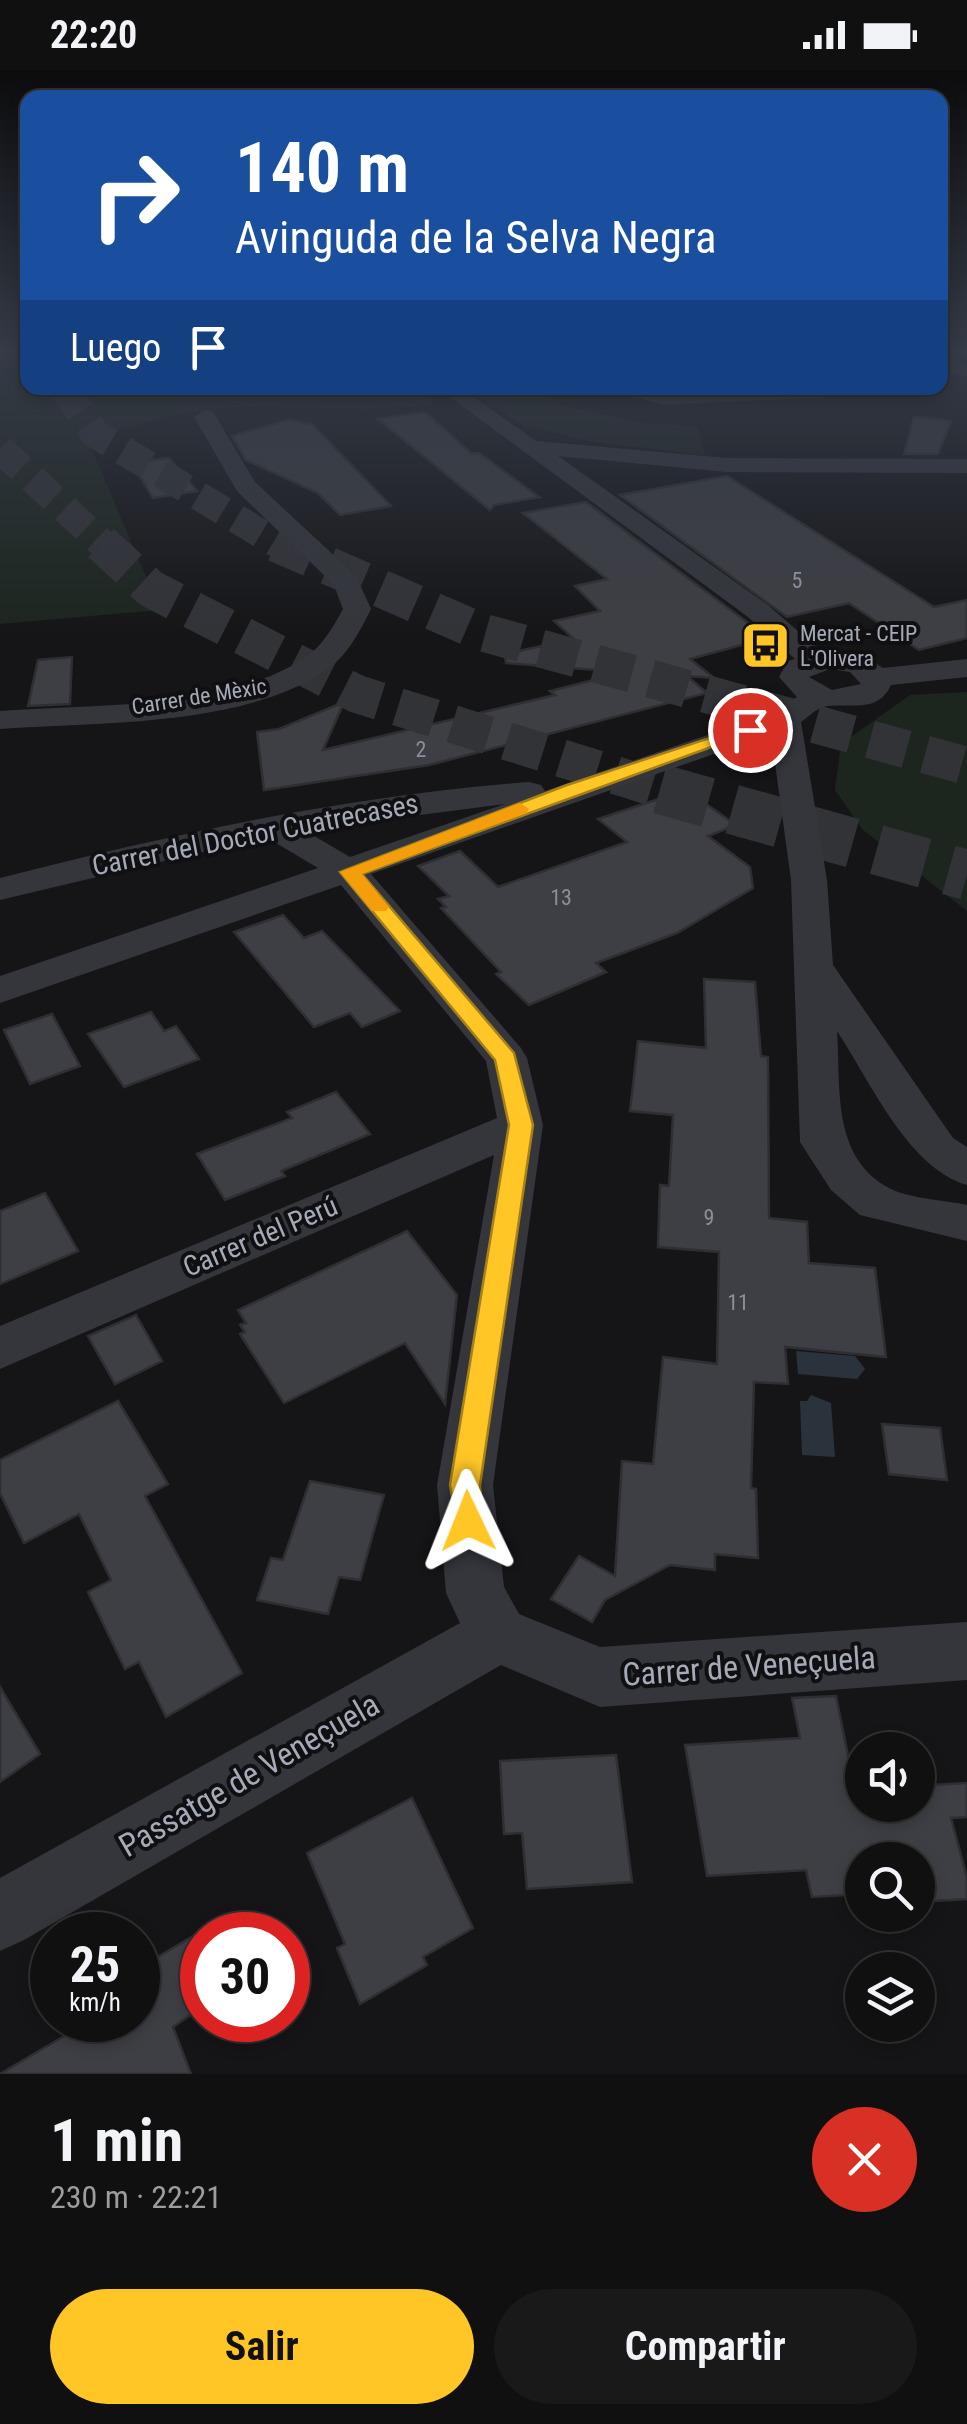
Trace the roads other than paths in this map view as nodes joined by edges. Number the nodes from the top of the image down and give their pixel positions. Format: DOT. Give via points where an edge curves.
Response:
graph roads {
  1 [pos="223,449"];
  2 [pos="532,449"];
  3 [pos="546,449"];
  4 [pos="967,466"];
  5 [pos="815,661"];
  6 [pos="967,668"];
  7 [pos="877,678"];
  8 [pos="819,696"];
  9 [pos="785,719"];
  10 [pos="0,720"];
  11 [pos="573,789"];
  12 [pos="274,827"];
  13 [pos="350,872"];
  14 [pos="0,890"];
  15 [pos="816,969"];
  16 [pos="0,990"];
  17 [pos="521,1125"];
  18 [pos="967,1168"];
  19 [pos="958,1213"];
  20 [pos="0,1348"];
  21 [pos="498,1634"];
  22 [pos="967,1652"];
  23 [pos="0,1916"];
  1 -- 10 [label="street, Carrer de Mèxic" via="245,486 346,582 357,609 339,642 315,665 261,690"];
  2 -- 5 [label="street"];
  3 -- 4 [label="street" via="727,466"];
  5 -- 7 [label="street" via="852,663"];
  5 -- 8 [label="street" via="794,676"];
  6 -- 7 [label="street"];
  7 -- 8 [label="street" via="876,688 863,696"];
  8 -- 9 [label="street"];
  9 -- 11 [label="street"];
  9 -- 15 [label="street"];
  11 -- 12 [label="street, Carrer del Doctor Cuatrecases" via="372,806"];
  11 -- 13 [label="street"];
  12 -- 13 [label="street"];
  12 -- 14 [label="street, Carrer del Doctor Cuatrecases"];
  13 -- 16 [label="street"];
  13 -- 17 [label="street" via="506,1058"];
  15 -- 18 [label="street" via="938,1150"];
  15 -- 19 [label="street" via="822,1142 846,1178 876,1203"];
  17 -- 20 [label="street, Carrer del Perú"];
  17 -- 21 [label="street" via="465,1485 475,1593"];
  21 -- 22 [label="street, Carrer de Veneçuela" via="600,1677"];
  21 -- 23 [label="street, Passatge de Veneçuela"];
}
